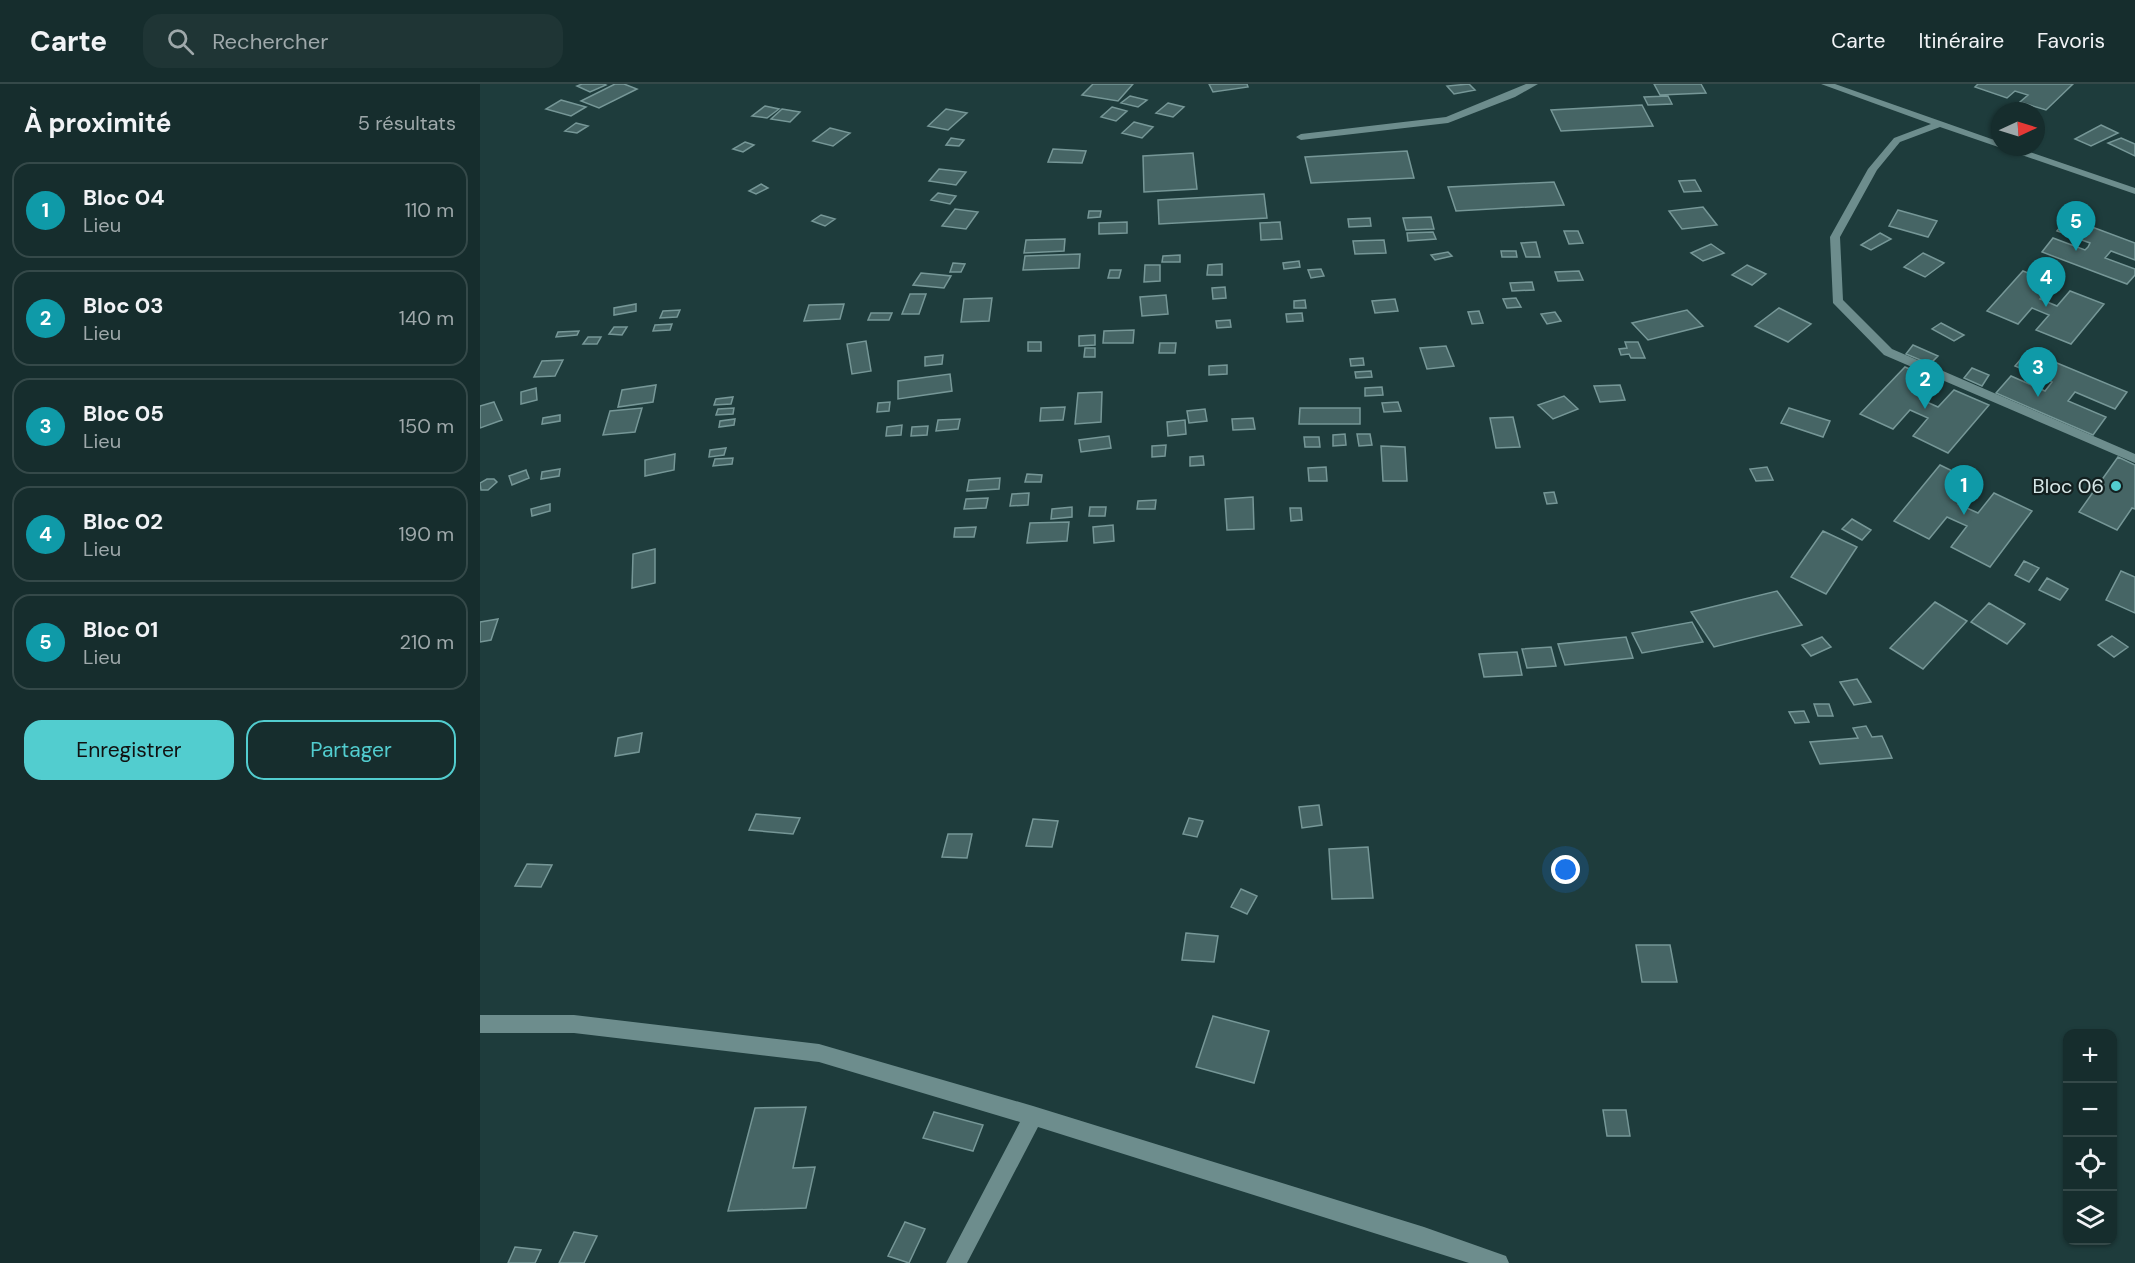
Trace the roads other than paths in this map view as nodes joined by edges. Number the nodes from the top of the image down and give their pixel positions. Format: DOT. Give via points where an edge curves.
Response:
graph roads {
  1 [pos="1533,84"];
  2 [pos="1826,84"];
  3 [pos="1940,124"];
  4 [pos="1301,136"];
  5 [pos="1991,142"];
  6 [pos="2032,156"];
  7 [pos="2135,191"];
  8 [pos="2135,459"];
  9 [pos="480,1024"];
  10 [pos="1033,1116"];
  11 [pos="957,1263"];
  12 [pos="1499,1263"];
  1 -- 4 [label="street" via="1448,120"];
  2 -- 3 [label="street"];
  3 -- 5 [label="street"];
  3 -- 8 [label="street" via="1898,140 1873,169 1835,237 1838,301 1888,352"];
  6 -- 7 [label="street"];
  9 -- 10 [label="street" via="574,1024 819,1053"];
  10 -- 11 [label="street"];
  10 -- 12 [label="street"];
}
